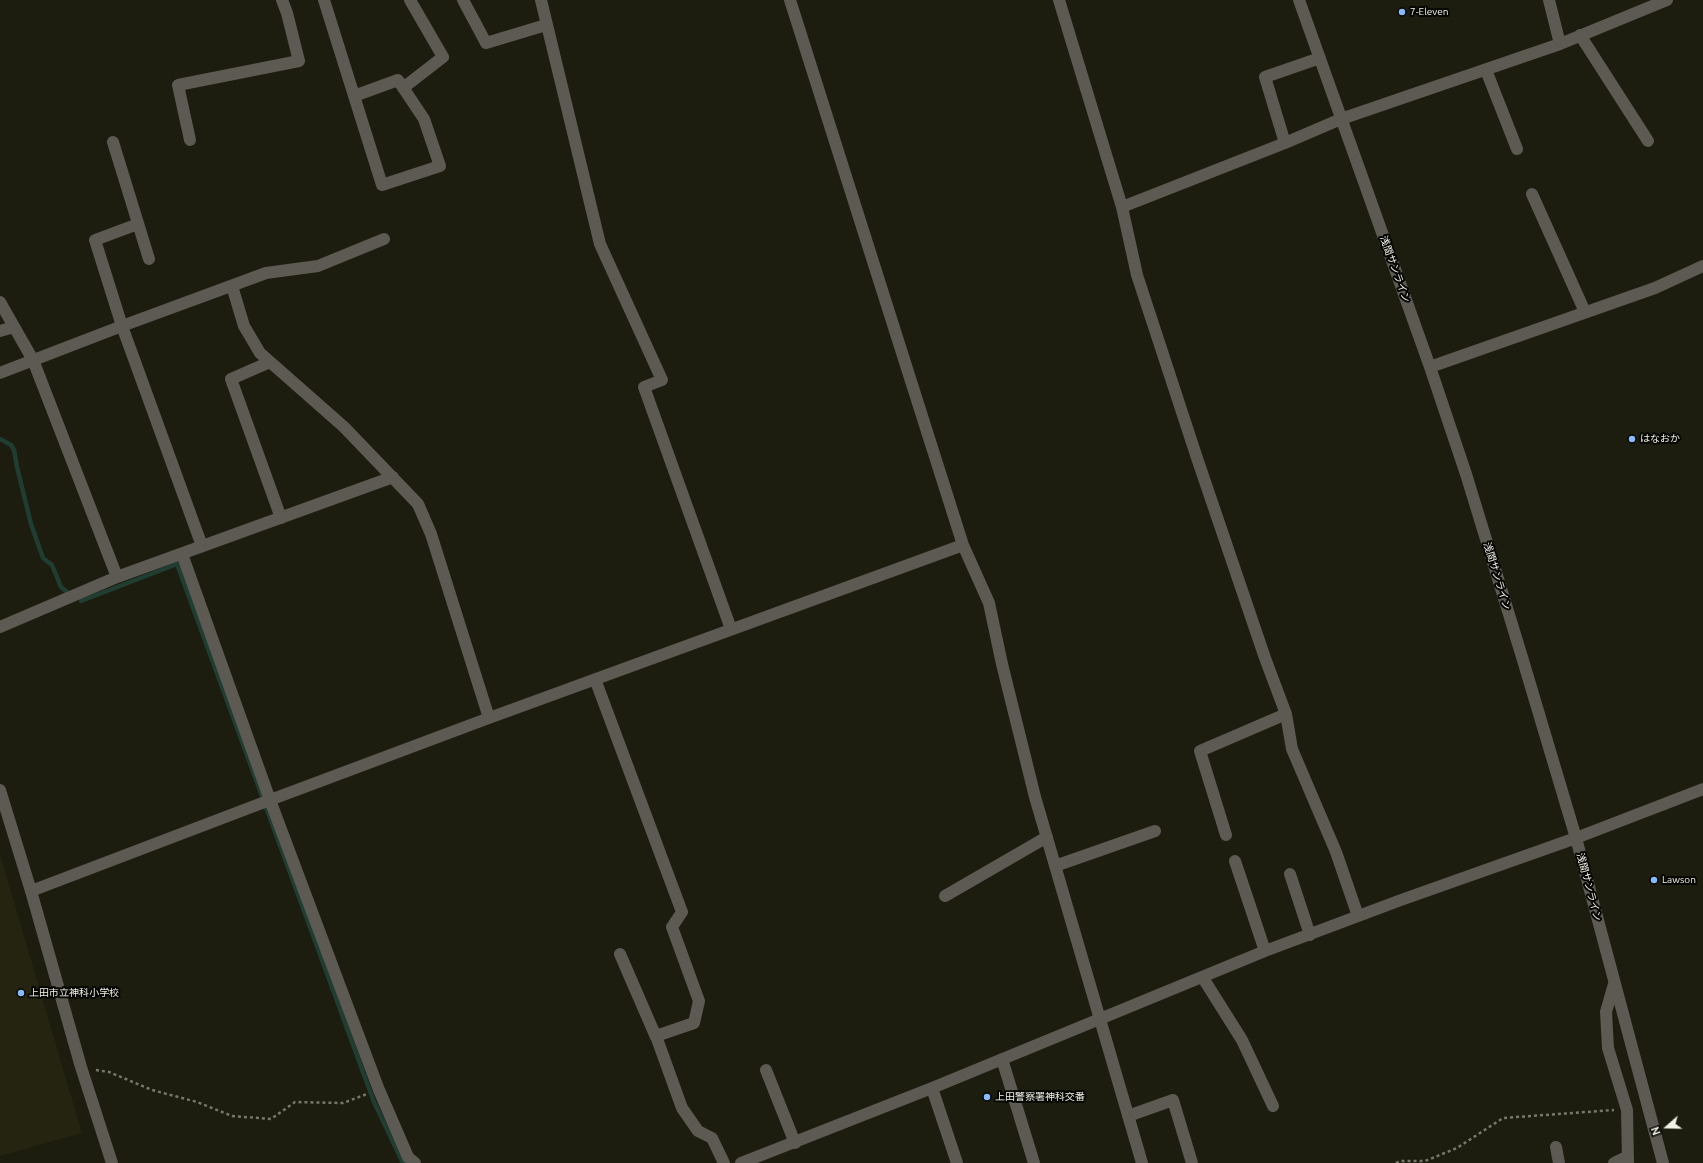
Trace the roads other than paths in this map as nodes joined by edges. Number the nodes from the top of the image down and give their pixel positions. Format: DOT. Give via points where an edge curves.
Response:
graph roads {
  1 [pos="282,0"];
  2 [pos="324,0"];
  3 [pos="410,0"];
  4 [pos="463,0"];
  5 [pos="541,0"];
  6 [pos="790,0"];
  7 [pos="1059,0"];
  8 [pos="1299,0"];
  9 [pos="1549,0"];
  10 [pos="1667,0"];
  11 [pos="546,25"];
  12 [pos="1580,35"];
  13 [pos="1560,44"];
  14 [pos="1320,58"];
  15 [pos="1486,70"];
  16 [pos="403,88"];
  17 [pos="354,96"];
  18 [pos="1341,119"];
  19 [pos="190,140"];
  20 [pos="1648,141"];
  21 [pos="113,142"];
  22 [pos="1285,143"];
  23 [pos="1517,149"];
  24 [pos="1532,194"];
  25 [pos="1122,207"];
  26 [pos="138,224"];
  27 [pos="384,239"];
  28 [pos="150,259"];
  29 [pos="1703,266"];
  30 [pos="232,286"];
  31 [pos="0,302"];
  32 [pos="1585,312"];
  33 [pos="122,326"];
  34 [pos="14,327"];
  35 [pos="0,331"];
  36 [pos="33,360"];
  37 [pos="270,362"];
  38 [pos="1430,367"];
  39 [pos="0,374"];
  40 [pos="393,477"];
  41 [pos="281,518"];
  42 [pos="963,545"];
  43 [pos="202,546"];
  44 [pos="182,554"];
  45 [pos="117,577"];
  46 [pos="0,627"];
  47 [pos="731,629"];
  48 [pos="595,679"];
  49 [pos="1286,714"];
  50 [pos="489,718"];
  51 [pos="1703,789"];
  52 [pos="0,790"];
  53 [pos="270,800"];
  54 [pos="1155,831"];
  55 [pos="1226,835"];
  56 [pos="1047,837"];
  57 [pos="1576,838"];
  58 [pos="1235,860"];
  59 [pos="1055,866"];
  60 [pos="1290,874"];
  61 [pos="31,891"];
  62 [pos="945,896"];
  63 [pos="1358,916"];
  64 [pos="1310,935"];
  65 [pos="1265,951"];
  66 [pos="620,954"];
  67 [pos="1203,978"];
  68 [pos="1614,983"];
  69 [pos="1099,1019"];
  70 [pos="656,1037"];
  71 [pos="1002,1059"];
  72 [pos="766,1070"];
  73 [pos="932,1088"];
  74 [pos="1647,1103"];
  75 [pos="1273,1106"];
  76 [pos="1627,1110"];
  77 [pos="1128,1116"];
  78 [pos="795,1143"];
  79 [pos="1556,1147"];
  80 [pos="1628,1160"];
  81 [pos="1033,1161"];
  82 [pos="112,1163"];
  83 [pos="415,1163"];
  84 [pos="724,1163"];
  85 [pos="741,1163"];
  86 [pos="956,1163"];
  87 [pos="1021,1163"];
  88 [pos="1142,1163"];
  89 [pos="1192,1163"];
  90 [pos="1559,1163"];
  91 [pos="1614,1163"];
  92 [pos="1663,1163"];
  1 -- 19 [label="street" via="299,61 178,85"];
  2 -- 17 [label="street"];
  3 -- 16 [label="street" via="443,57"];
  4 -- 11 [label="street" via="486,43"];
  5 -- 11 [label="street"];
  6 -- 42 [label="street"];
  7 -- 25 [label="street"];
  8 -- 14 [label="street, 浅間サンライン"];
  9 -- 13 [label="street"];
  10 -- 12 [label="street"];
  11 -- 47 [label="street" via="600,244 662,380 644,387"];
  12 -- 13 [label="street"];
  12 -- 20 [label="street"];
  13 -- 15 [label="street"];
  14 -- 18 [label="street, 浅間サンライン"];
  14 -- 22 [label="street" via="1265,77"];
  15 -- 18 [label="street"];
  15 -- 23 [label="street"];
  16 -- 17 [label="street" via="398,80"];
  16 -- 17 [label="street" via="424,119 440,166 382,185"];
  18 -- 22 [label="street"];
  18 -- 38 [label="street, 浅間サンライン"];
  21 -- 26 [label="street"];
  22 -- 25 [label="street"];
  24 -- 32 [label="street"];
  25 -- 49 [label="street" via="1137,275 1262,651"];
  26 -- 28 [label="street"];
  26 -- 33 [label="street" via="95,240"];
  27 -- 30 [label="street" via="318,266 266,273"];
  29 -- 32 [label="street" via="1655,288"];
  30 -- 33 [label="street"];
  30 -- 37 [label="street" via="244,326 260,353"];
  31 -- 34 [label="street"];
  32 -- 38 [label="street"];
  33 -- 36 [label="street"];
  33 -- 43 [label="street"];
  34 -- 35 [label="street"];
  34 -- 36 [label="street"];
  36 -- 39 [label="street"];
  36 -- 45 [label="street"];
  37 -- 40 [label="street" via="344,427"];
  37 -- 41 [label="street" via="231,379"];
  38 -- 57 [label="street, 浅間サンライン" via="1466,474"];
  40 -- 41 [label="street"];
  40 -- 50 [label="street" via="418,504 431,534"];
  41 -- 43 [label="street"];
  42 -- 47 [label="street"];
  42 -- 56 [label="street" via="989,603 1002,664"];
  43 -- 44 [label="street"];
  44 -- 45 [label="street"];
  44 -- 53 [label="street"];
  45 -- 46 [label="street"];
  47 -- 48 [label="street"];
  48 -- 50 [label="street"];
  48 -- 70 [label="street" via="682,912 672,927 699,1001 694,1022"];
  49 -- 55 [label="street" via="1200,751"];
  49 -- 63 [label="street" via="1292,748 1336,852"];
  50 -- 53 [label="street"];
  51 -- 57 [label="street"];
  52 -- 61 [label="street"];
  53 -- 61 [label="street"];
  53 -- 83 [label="street" via="379,1090 408,1157"];
  54 -- 59 [label="street"];
  56 -- 59 [label="street"];
  56 -- 62 [label="street"];
  57 -- 63 [label="street"];
  57 -- 68 [label="street, 浅間サンライン"];
  58 -- 65 [label="street"];
  59 -- 69 [label="street"];
  60 -- 64 [label="street"];
  61 -- 82 [label="street" via="81,1067"];
  63 -- 64 [label="street"];
  64 -- 65 [label="street"];
  65 -- 67 [label="street"];
  66 -- 70 [label="street"];
  67 -- 69 [label="street"];
  67 -- 75 [label="street" via="1242,1040"];
  68 -- 74 [label="street, 浅間サンライン"];
  68 -- 76 [label="street" via="1606,1012 1608,1048"];
  69 -- 71 [label="street"];
  69 -- 77 [label="street"];
  70 -- 84 [label="street" via="682,1108 698,1131 712,1138"];
  71 -- 73 [label="street"];
  71 -- 81 [label="street"];
  72 -- 78 [label="street"];
  73 -- 78 [label="street"];
  73 -- 86 [label="street"];
  74 -- 76 [label="street"];
  74 -- 92 [label="street, 浅間サンライン"];
  76 -- 80 [label="street"];
  77 -- 88 [label="street"];
  77 -- 89 [label="street" via="1173,1100"];
  78 -- 85 [label="street"];
  79 -- 90 [label="street"];
  80 -- 91 [label="street"];
  81 -- 87 [label="street"];
}
